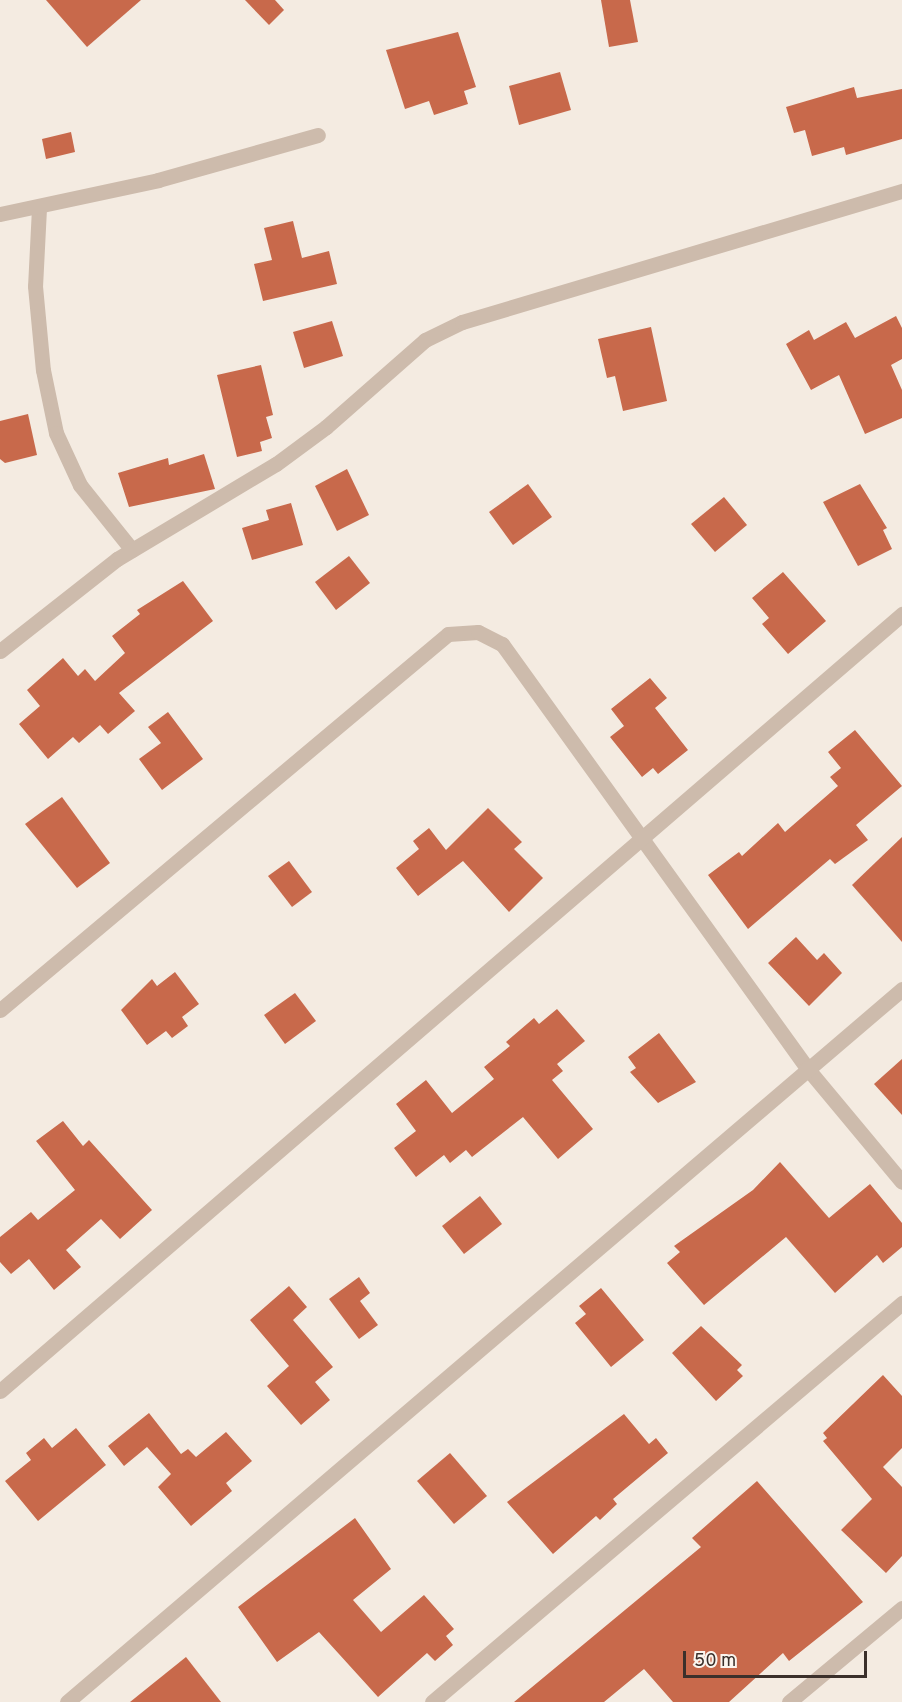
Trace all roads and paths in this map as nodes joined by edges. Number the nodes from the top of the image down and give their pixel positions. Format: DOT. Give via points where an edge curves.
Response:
graph roads {
  1 [pos="318,135"];
  2 [pos="902,191"];
  3 [pos="39,208"];
  4 [pos="0,214"];
  5 [pos="132,550"];
  6 [pos="902,614"];
  7 [pos="0,651"];
  8 [pos="645,840"];
  9 [pos="902,989"];
  10 [pos="0,1010"];
  11 [pos="807,1068"];
  12 [pos="902,1182"];
  13 [pos="902,1303"];
  14 [pos="0,1391"];
  15 [pos="902,1608"];
  16 [pos="67,1702"];
  17 [pos="432,1702"];
  18 [pos="789,1702"];
  1 -- 3 [label="street"];
  2 -- 5 [label="street" via="462,322 425,340 276,464"];
  3 -- 4 [label="street"];
  3 -- 5 [label="street" via="35,286 42,370 56,434 86,494"];
  5 -- 7 [label="street"];
  6 -- 8 [label="street"];
  8 -- 10 [label="street" via="502,644 478,632 448,634"];
  8 -- 11 [label="street"];
  8 -- 14 [label="street"];
  9 -- 11 [label="street"];
  11 -- 12 [label="street"];
  11 -- 16 [label="street"];
  13 -- 17 [label="street"];
  15 -- 18 [label="street"];
}
